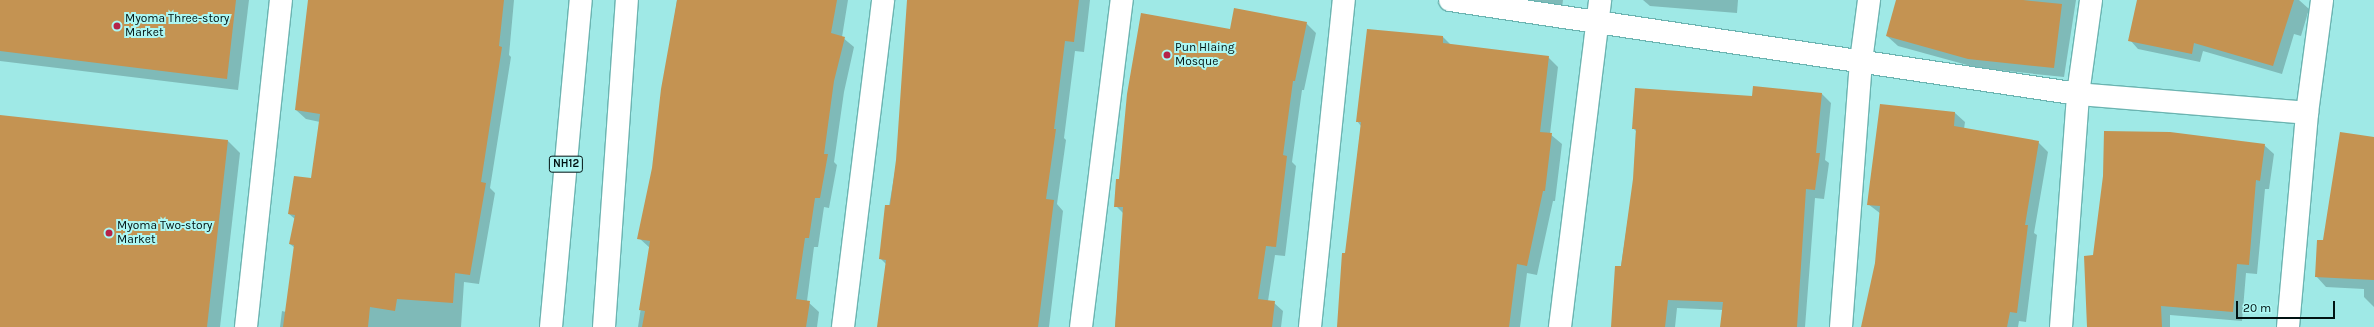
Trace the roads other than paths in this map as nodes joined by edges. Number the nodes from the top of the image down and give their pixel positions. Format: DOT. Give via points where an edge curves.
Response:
graph roads {
  1 [pos="281,0"];
  2 [pos="581,0"];
  3 [pos="627,0"];
  4 [pos="883,0"];
  5 [pos="1122,0"];
  6 [pos="1344,0"];
  7 [pos="1450,0"];
  8 [pos="1600,0"];
  9 [pos="1869,0"];
  10 [pos="2091,0"];
  11 [pos="2322,0"];
  12 [pos="1598,22"];
  13 [pos="1861,61"];
  14 [pos="2078,94"];
  15 [pos="2307,113"];
  16 [pos="246,327"];
  17 [pos="550,327"];
  18 [pos="604,327"];
  19 [pos="843,327"];
  20 [pos="1081,327"];
  21 [pos="1310,327"];
  22 [pos="1560,327"];
  23 [pos="1841,327"];
  24 [pos="2061,327"];
  25 [pos="2288,327"];
  1 -- 16 [label="main road"];
  2 -- 17 [label="main road, NH12"];
  3 -- 18 [label="main road"];
  4 -- 19 [label="main road"];
  5 -- 20 [label="main road"];
  6 -- 21 [label="main road"];
  7 -- 12 [label="main road"];
  8 -- 12 [label="main road"];
  9 -- 13 [label="main road"];
  10 -- 14 [label="main road"];
  11 -- 15 [label="main road"];
  12 -- 13 [label="main road"];
  12 -- 22 [label="main road"];
  13 -- 14 [label="main road"];
  13 -- 23 [label="main road"];
  14 -- 15 [label="main road"];
  14 -- 24 [label="main road"];
  15 -- 25 [label="main road"];
}
